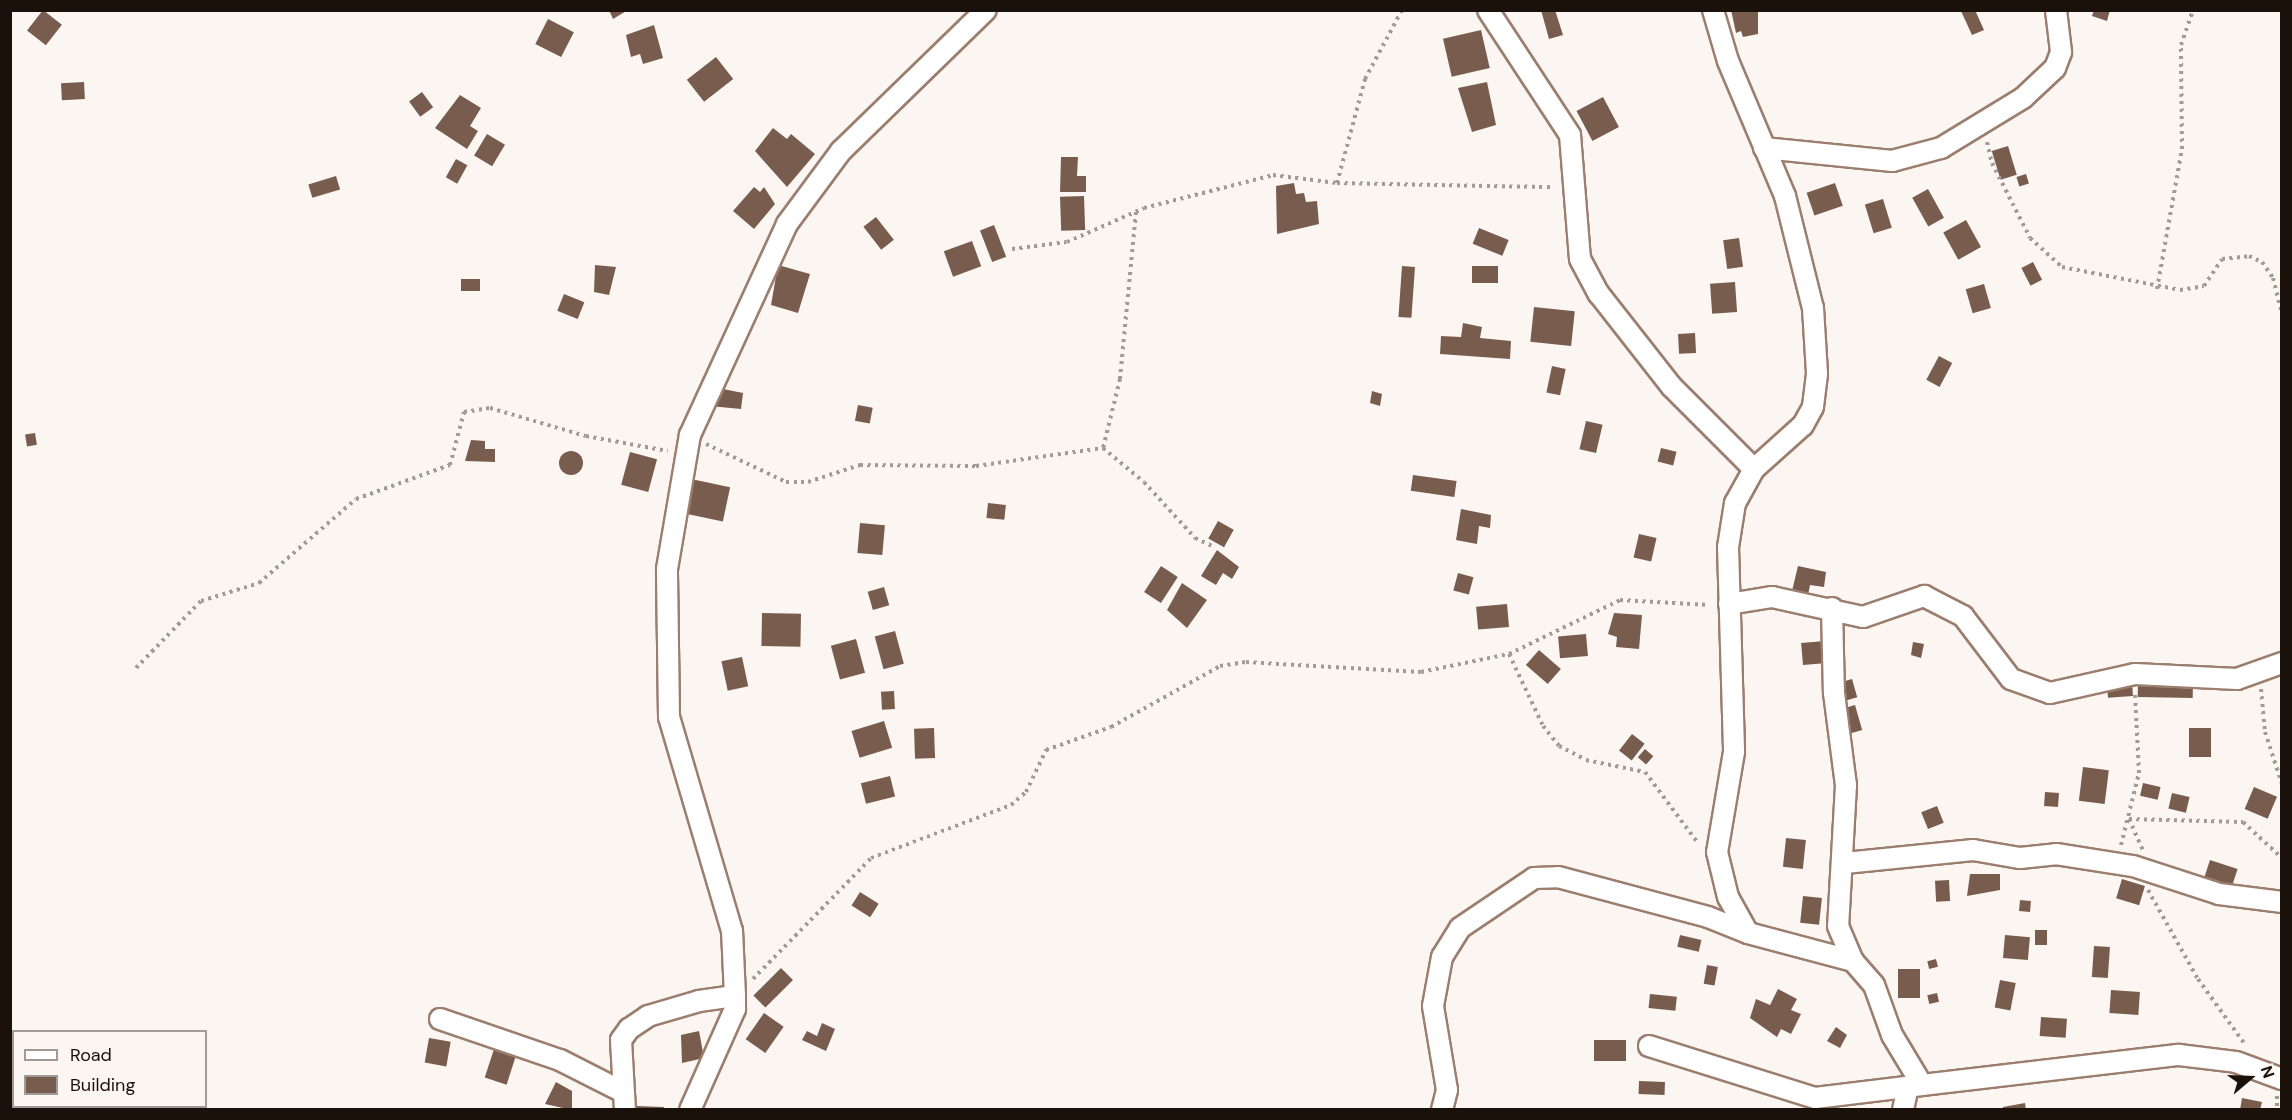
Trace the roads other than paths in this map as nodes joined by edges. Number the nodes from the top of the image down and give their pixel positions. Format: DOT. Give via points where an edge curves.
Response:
graph roads {
  1 [pos="986,10"];
  2 [pos="1488,10"];
  3 [pos="1713,10"];
  4 [pos="2056,10"];
  5 [pos="1764,148"];
  6 [pos="1754,469"];
  7 [pos="1729,604"];
  8 [pos="1832,608"];
  9 [pos="2282,663"];
  10 [pos="1845,863"];
  11 [pos="2282,902"];
  12 [pos="1748,933"];
  13 [pos="1853,961"];
  14 [pos="735,996"];
  15 [pos="440,1019"];
  16 [pos="1649,1046"];
  17 [pos="2282,1079"];
  18 [pos="1915,1086"];
  19 [pos="624,1101"];
  20 [pos="690,1110"];
  21 [pos="1442,1110"];
  22 [pos="1903,1110"];
  1 -- 14 [label="street" via="840,151 787,224 690,435 667,569 669,717 732,931"];
  2 -- 6 [label="street" via="1570,135 1580,259 1599,294 1672,387"];
  3 -- 5 [label="street"];
  4 -- 5 [label="street" via="2061,52 2055,68 2023,98 1941,148 1892,161"];
  5 -- 6 [label="street" via="1785,196 1813,308 1817,374 1813,407 1803,425"];
  6 -- 7 [label="street" via="1735,503 1728,547"];
  7 -- 8 [label="street" via="1772,597"];
  7 -- 12 [label="street" via="1734,752 1719,870"];
  8 -- 9 [label="street" via="1863,617 1916,596 1942,603 1963,616 2011,679 2034,691 2070,691 2135,674 2200,681 2260,674"];
  8 -- 10 [label="street" via="1834,693 1846,785"];
  10 -- 11 [label="street" via="1980,850 2020,858 2056,854 2116,863 2219,894"];
  10 -- 13 [label="street" via="1838,926"];
  12 -- 13 [label="street"];
  12 -- 21 [label="street" via="1708,916 1558,877 1534,878 1460,928 1442,957 1433,1006 1447,1090"];
  13 -- 18 [label="street" via="1874,985"];
  14 -- 19 [label="street" via="699,1000 648,1016 628,1029 621,1040"];
  14 -- 20 [label="street"];
  15 -- 19 [label="street" via="560,1060"];
  16 -- 18 [label="street" via="1815,1098"];
  17 -- 18 [label="street" via="2236,1062 2180,1055"];
  18 -- 22 [label="street"];
}
